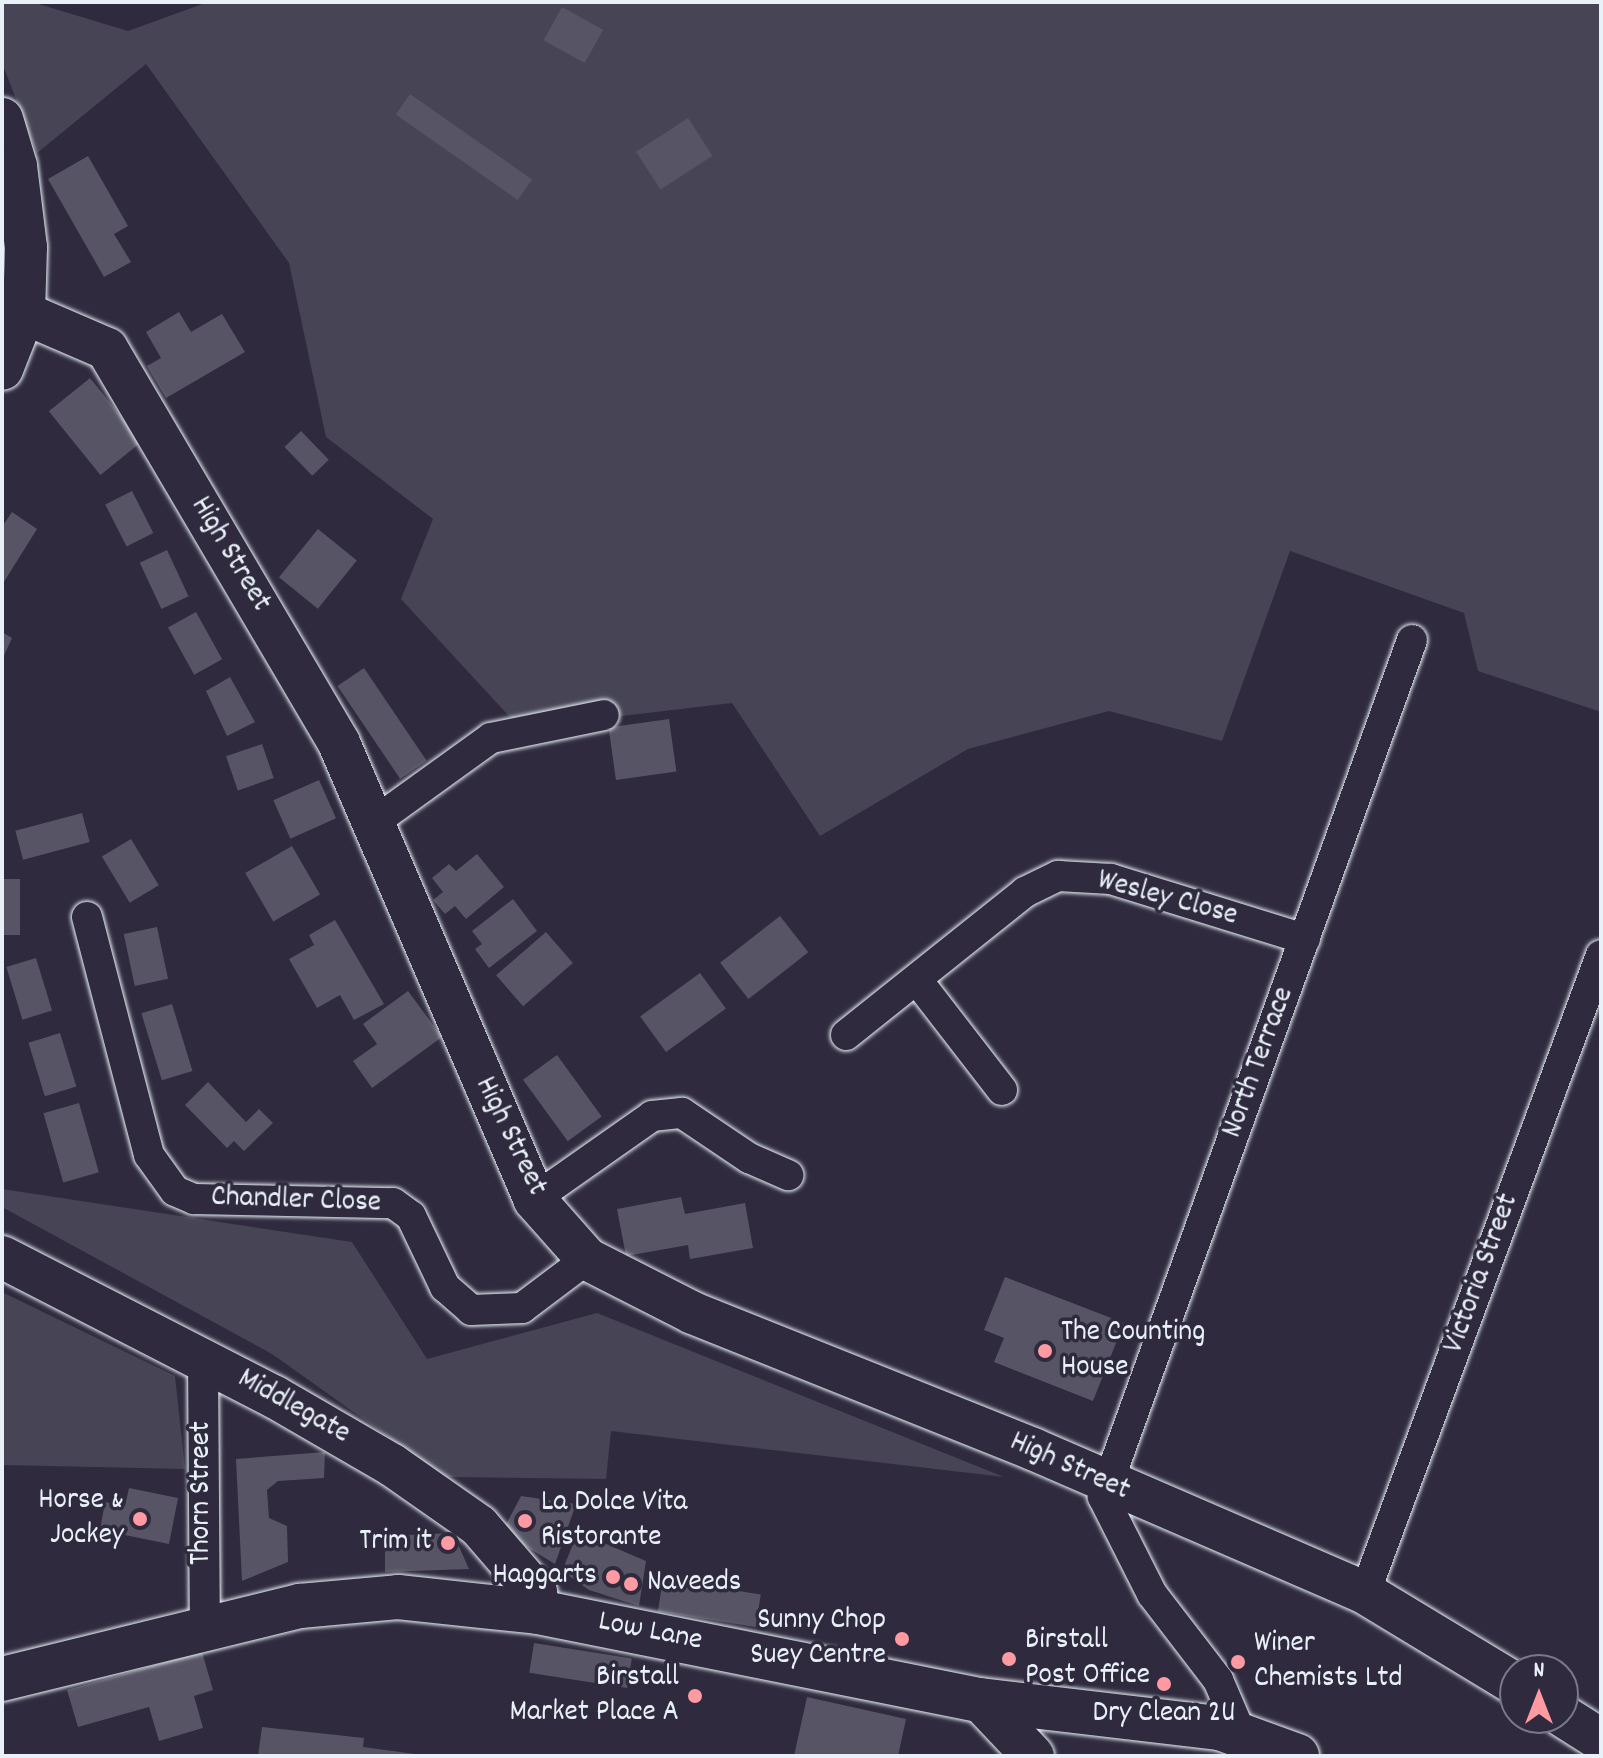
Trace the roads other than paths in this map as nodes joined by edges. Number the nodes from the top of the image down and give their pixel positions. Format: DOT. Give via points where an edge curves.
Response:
graph roads {
  1 [pos="2,119"];
  2 [pos="24,313"];
  3 [pos="2,369"];
  4 [pos="1412,640"];
  5 [pos="604,715"];
  6 [pos="373,823"];
  7 [pos="87,917"];
  8 [pos="1305,939"];
  9 [pos="1601,955"];
  10 [pos="917,980"];
  11 [pos="846,1035"];
  12 [pos="1002,1090"];
  13 [pos="788,1175"];
  14 [pos="534,1199"];
  15 [pos="2,1257"];
  16 [pos="587,1259"];
  17 [pos="203,1359"];
  18 [pos="1106,1486"];
  19 [pos="1365,1593"];
  20 [pos="538,1612"];
  21 [pos="205,1627"];
  22 [pos="1499,1674"];
  23 [pos="2,1679"];
  24 [pos="980,1700"];
  25 [pos="1579,1726"];
  26 [pos="1242,1736"];
  27 [pos="1601,1740"];
  28 [pos="1033,1756"];
  29 [pos="1297,1756"];
  1 -- 2 [label="main road" via="16,166 26,247"];
  2 -- 3 [label="main road"];
  2 -- 6 [label="main road, High Street" via="107,349 339,743"];
  4 -- 8 [label="street, North Terrace"];
  5 -- 6 [label="street" via="491,738"];
  6 -- 14 [label="main road, High Street"];
  7 -- 16 [label="street, Chandler Close" via="149,1155 175,1191 194,1199 393,1203 411,1216 445,1287 471,1310 522,1308"];
  8 -- 10 [label="street, Wesley Close" via="1111,879 1058,876 1025,892"];
  8 -- 18 [label="street, North Terrace"];
  9 -- 19 [label="street, Victoria Street"];
  10 -- 11 [label="street, Wesley Close"];
  10 -- 12 [label="street"];
  13 -- 14 [label="street" via="749,1158 682,1113 652,1116"];
  14 -- 16 [label="main road, High Street"];
  15 -- 17 [label="main road, Middlegate"];
  16 -- 18 [label="main road, High Street" via="693,1313 1033,1449"];
  17 -- 20 [label="main road, Middlegate" via="392,1465 479,1526 536,1592"];
  17 -- 21 [label="street, Thorn Street"];
  18 -- 19 [label="main road, High Street"];
  18 -- 26 [label="street" via="1104,1506 1117,1531 1152,1594 1218,1680"];
  19 -- 22 [label="main road, High Street"];
  20 -- 21 [label="main road, Low Lane" via="398,1597 300,1606"];
  20 -- 24 [label="main road, Low Lane"];
  21 -- 23 [label="main road, Low Lane"];
  24 -- 26 [label="main road, Low Lane"];
  24 -- 28 [label="main road"];
  25 -- 27 [label="main road"];
  26 -- 29 [label="main road, Low Lane"];
}
